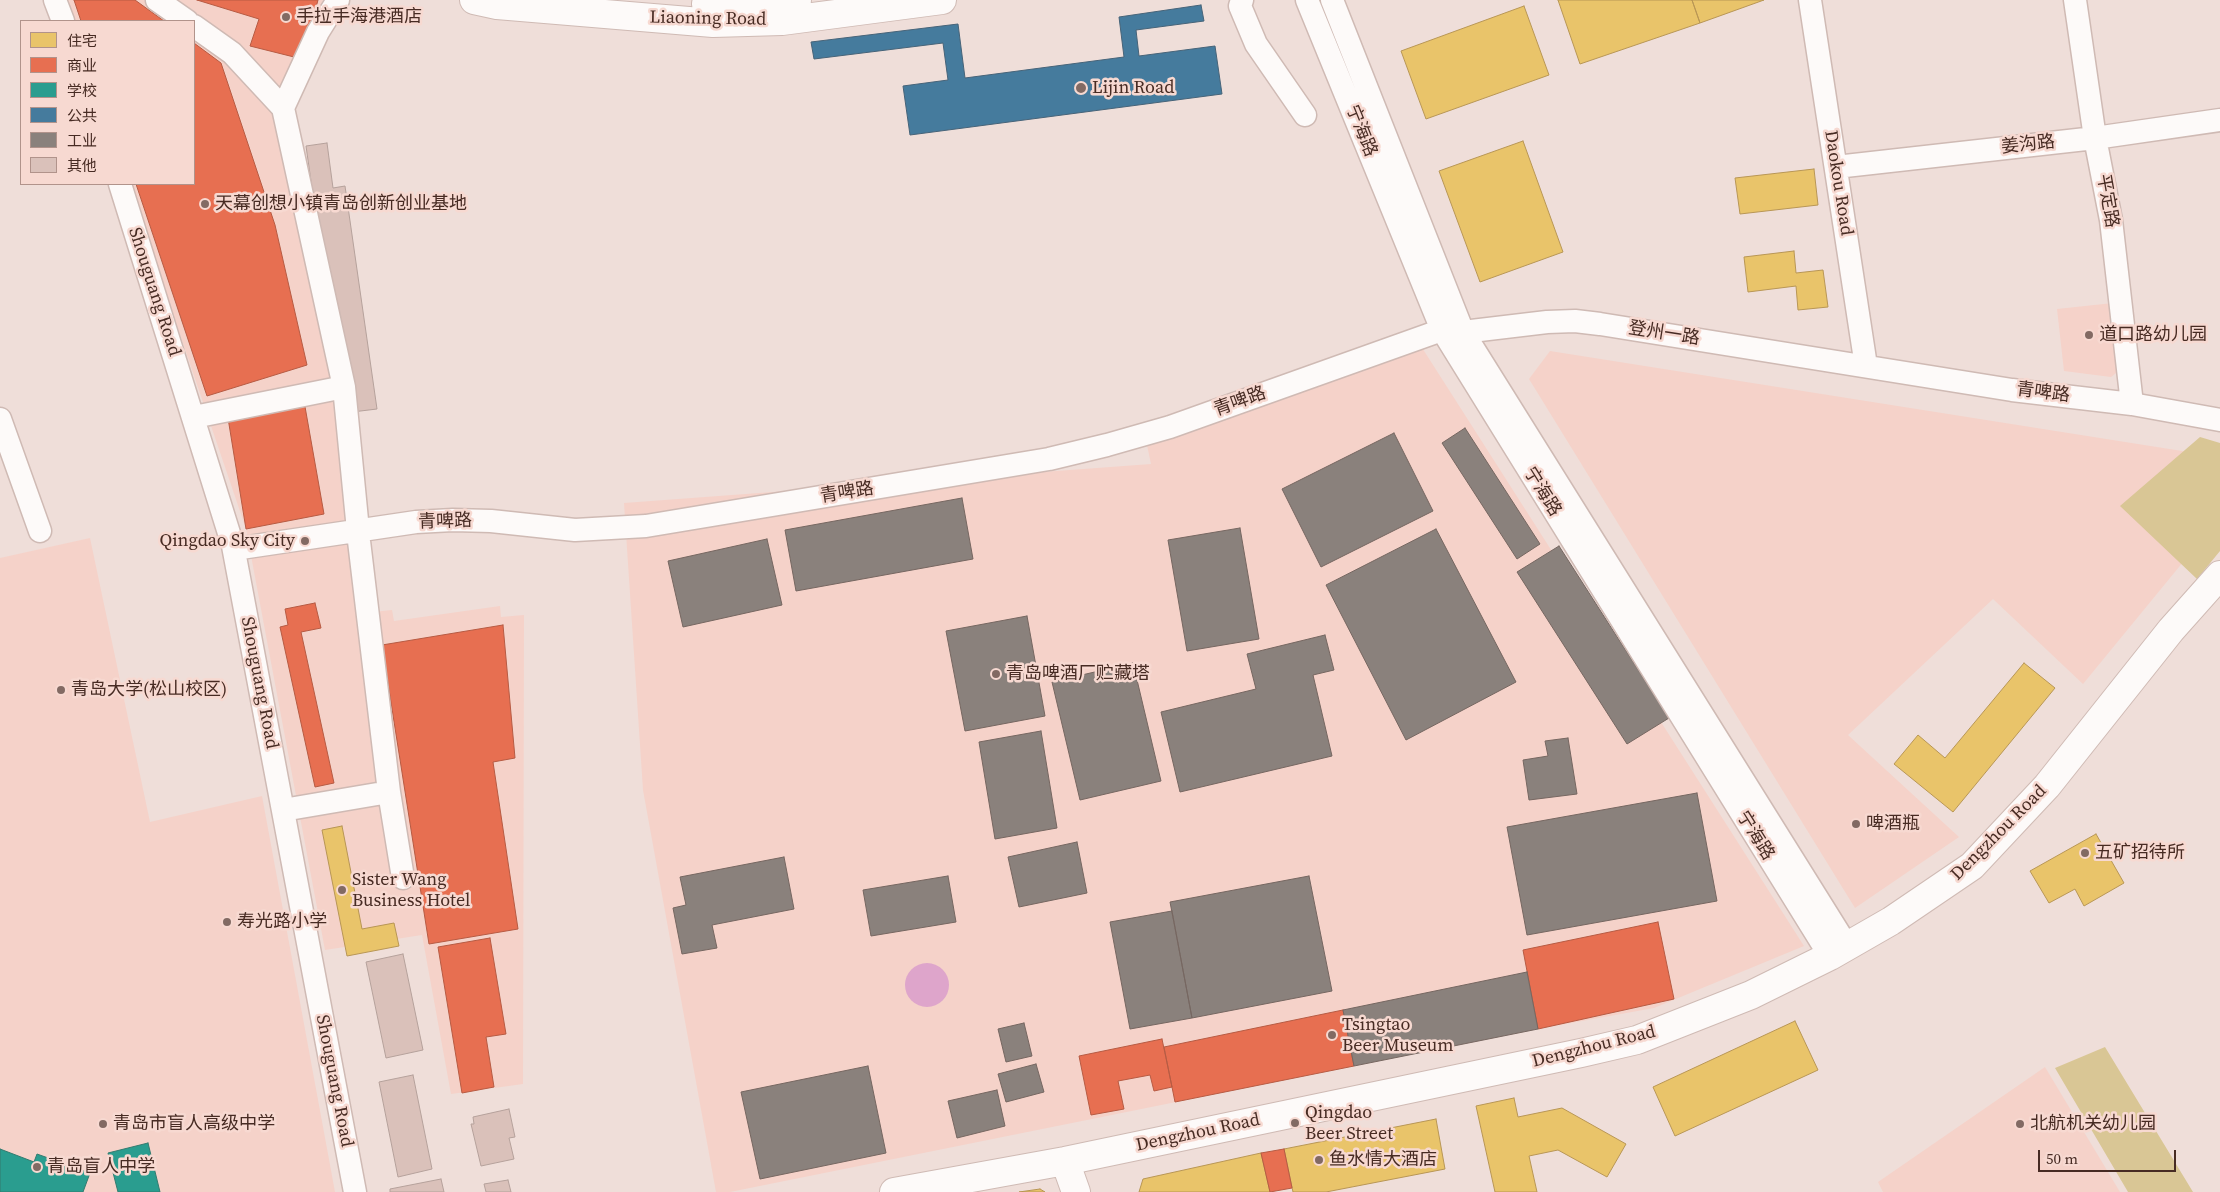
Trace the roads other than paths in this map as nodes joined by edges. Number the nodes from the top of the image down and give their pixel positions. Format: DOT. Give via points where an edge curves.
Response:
graph roads {
  1 [pos="55,0"];
  2 [pos="157,0"];
  3 [pos="338,0"];
  4 [pos="474,0"];
  5 [pos="653,0"];
  6 [pos="797,0"];
  7 [pos="942,0"];
  8 [pos="1242,0"];
  9 [pos="1307,0"];
  10 [pos="1810,0"];
  11 [pos="2076,0"];
  12 [pos="1333,1"];
  13 [pos="713,2"];
  14 [pos="63,20"];
  15 [pos="186,20"];
  16 [pos="195,27"];
  17 [pos="283,108"];
  18 [pos="1305,115"];
  19 [pos="2220,120"];
  20 [pos="2096,138"];
  21 [pos="1836,167"];
  22 [pos="120,185"];
  23 [pos="1452,331"];
  24 [pos="1866,366"];
  25 [pos="344,387"];
  26 [pos="2132,404"];
  27 [pos="194,416"];
  28 [pos="0,419"];
  29 [pos="2220,420"];
  30 [pos="40,531"];
  31 [pos="234,550"];
  32 [pos="2220,575"];
  33 [pos="2220,602"];
  34 [pos="2171,630"];
  35 [pos="389,792"];
  36 [pos="283,810"];
  37 [pos="403,878"];
  38 [pos="1838,951"];
  39 [pos="1065,1161"];
  40 [pos="355,1192"];
  41 [pos="894,1192"];
  42 [pos="1076,1192"];
  1 -- 14 [label="street"];
  2 -- 15 [label="street"];
  3 -- 17 [label="street" via="318,32"];
  4 -- 7 [label="main road, Liaoning Road" via="497,5 713,23 782,21"];
  5 -- 13 [label="main road, Liaoning Road"];
  6 -- 13 [label="main road, Liaoning Road"];
  8 -- 18 [label="street" via="1240,6 1256,44"];
  9 -- 23 [label="street, 宁海路"];
  10 -- 21 [label="street, Daokou Road"];
  11 -- 20 [label="street, 平定路"];
  12 -- 23 [label="street, 宁海路"];
  16 -- 17 [label="street" via="232,53"];
  17 -- 25 [label="street"];
  19 -- 20 [label="street, 姜沟路"];
  20 -- 21 [label="street, 姜沟路"];
  20 -- 26 [label="street, 平定路" via="2111,220"];
  21 -- 24 [label="street, Daokou Road"];
  22 -- 27 [label="street, Shouguang Road"];
  23 -- 24 [label="street, 登州一路" via="1575,321"];
  23 -- 31 [label="street, 青啤路" via="1170,427 1049,459 646,526 575,530 491,521 416,522"];
  23 -- 38 [label="street, 宁海路"];
  24 -- 26 [label="street, 青啤路" via="2012,390"];
  25 -- 27 [label="street"];
  25 -- 35 [label="street"];
  26 -- 29 [label="street, 青啤路"];
  27 -- 31 [label="street, Shouguang Road"];
  28 -- 30 [label="street"];
  31 -- 36 [label="street, Shouguang Road"];
  32 -- 34 [label="main road, Dengzhou Road"];
  33 -- 34 [label="main road" via="2192,615"];
  34 -- 38 [label="main road, Dengzhou Road" via="2047,786 1972,866 1892,921"];
  35 -- 36 [label="street"];
  35 -- 37 [label="street"];
  36 -- 40 [label="street, Shouguang Road"];
  38 -- 39 [label="main road, Dengzhou Road" via="1751,995 1637,1040"];
  39 -- 41 [label="main road, Dengzhou Road"];
  39 -- 42 [label="main road"];
}
